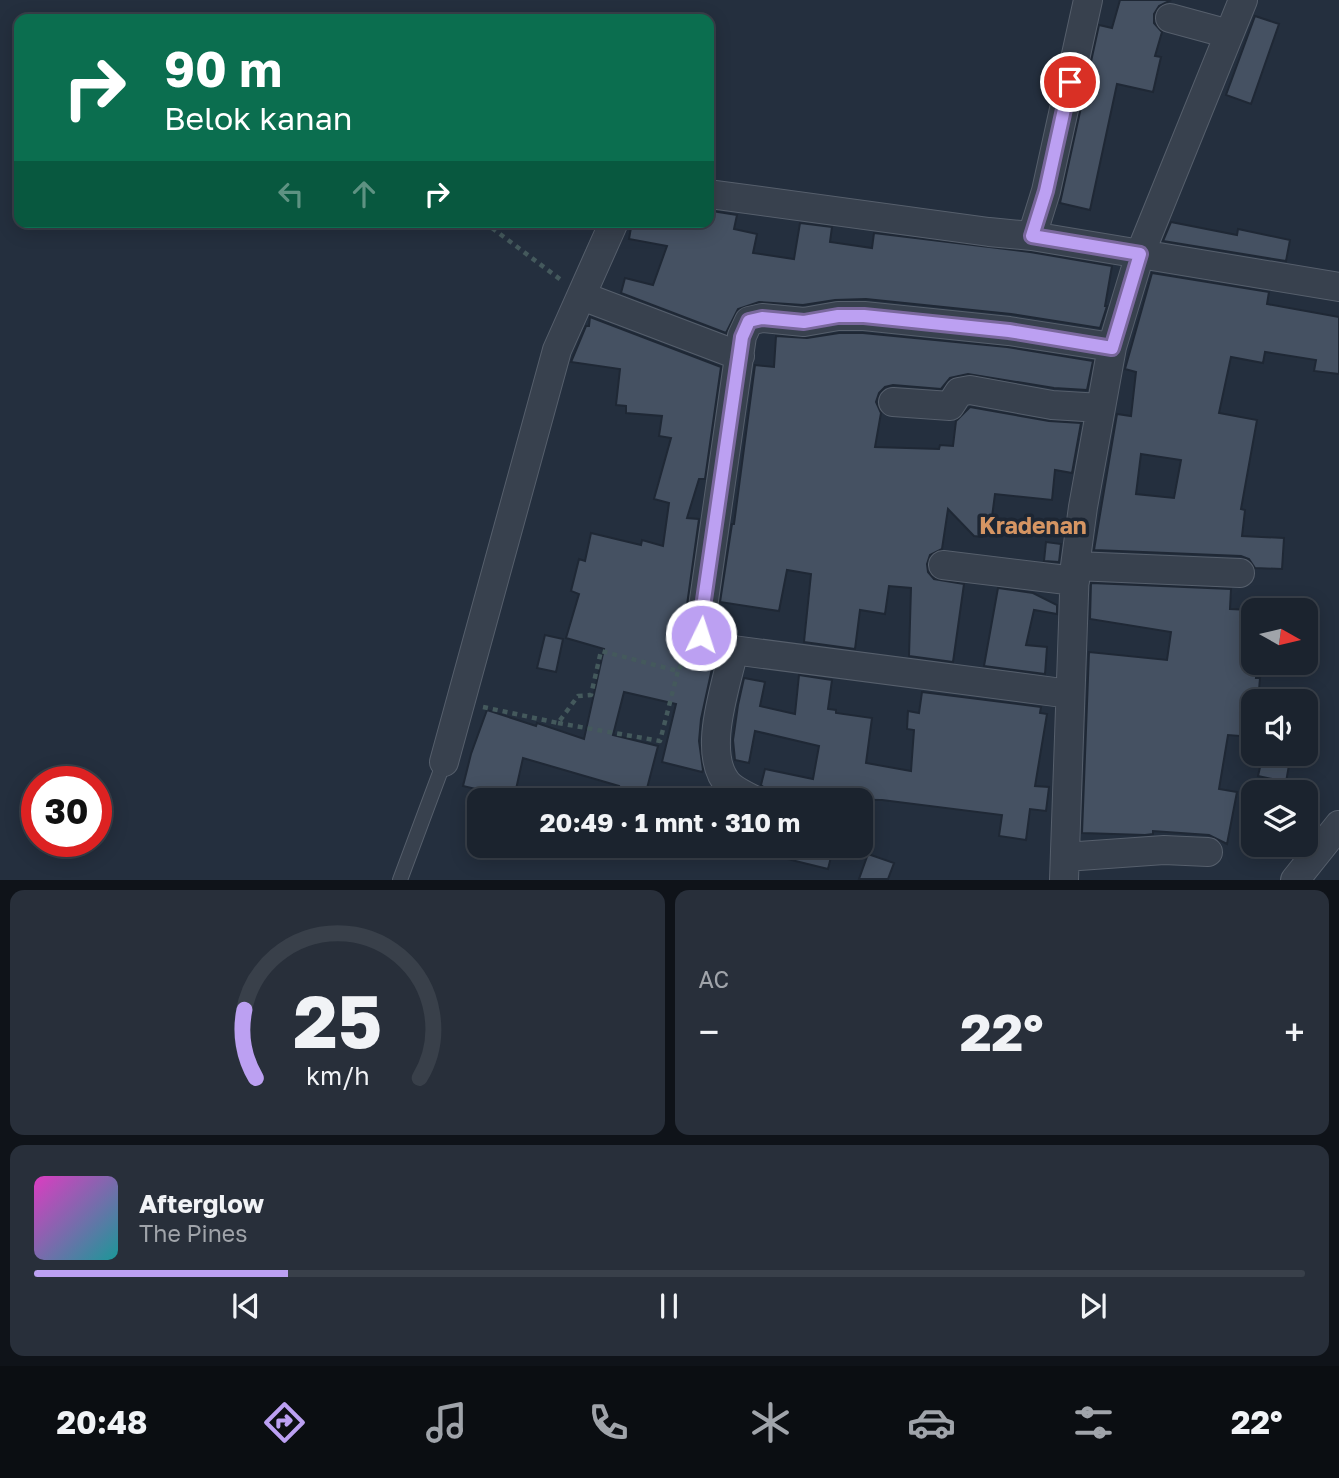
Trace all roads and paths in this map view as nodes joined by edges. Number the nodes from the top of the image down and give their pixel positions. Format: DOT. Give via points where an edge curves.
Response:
graph roads {
  1 [pos="1088,0"];
  2 [pos="1243,0"];
  3 [pos="1170,18"];
  4 [pos="1229,34"];
  5 [pos="714,195"];
  6 [pos="492,228"];
  7 [pos="611,228"];
  8 [pos="1032,236"];
  9 [pos="1140,254"];
  10 [pos="1339,287"];
  11 [pos="582,296"];
  12 [pos="1112,348"];
  13 [pos="740,356"];
  14 [pos="892,402"];
  15 [pos="1101,408"];
  16 [pos="943,565"];
  17 [pos="1240,573"];
  18 [pos="1075,574"];
  19 [pos="701,631"];
  20 [pos="734,650"];
  21 [pos="678,671"];
  22 [pos="1070,694"];
  23 [pos="462,702"];
  24 [pos="558,723"];
  25 [pos="444,762"];
  26 [pos="733,788"];
  27 [pos="1339,825"];
  28 [pos="1208,852"];
  29 [pos="1065,868"];
  30 [pos="400,880"];
  31 [pos="1295,880"];
  1 -- 8 [label="street"];
  2 -- 4 [label="street"];
  3 -- 4 [label="street"];
  4 -- 9 [label="street"];
  5 -- 8 [label="street"];
  6 -- 11 [label="path"];
  7 -- 11 [label="street"];
  8 -- 9 [label="street"];
  9 -- 10 [label="street"];
  9 -- 12 [label="street"];
  11 -- 13 [label="street"];
  11 -- 23 [label="street" via="557,350"];
  12 -- 13 [label="street" via="1009,331 838,316 804,322 749,321"];
  12 -- 15 [label="street"];
  13 -- 19 [label="street"];
  14 -- 15 [label="street" via="950,406 959,392 970,390 1052,405"];
  15 -- 18 [label="street"];
  16 -- 18 [label="street"];
  17 -- 18 [label="street"];
  18 -- 22 [label="street"];
  19 -- 20 [label="street" via="708,645"];
  19 -- 21 [label="path"];
  20 -- 22 [label="street"];
  20 -- 26 [label="street" via="716,740 717,760"];
  21 -- 24 [label="path" via="601,651 591,695 578,696"];
  21 -- 24 [label="path" via="660,741"];
  22 -- 29 [label="street"];
  23 -- 24 [label="path"];
  23 -- 25 [label="street"];
  25 -- 30 [label="lane"];
  27 -- 31 [label="street"];
  28 -- 29 [label="street" via="1164,850"];
}
